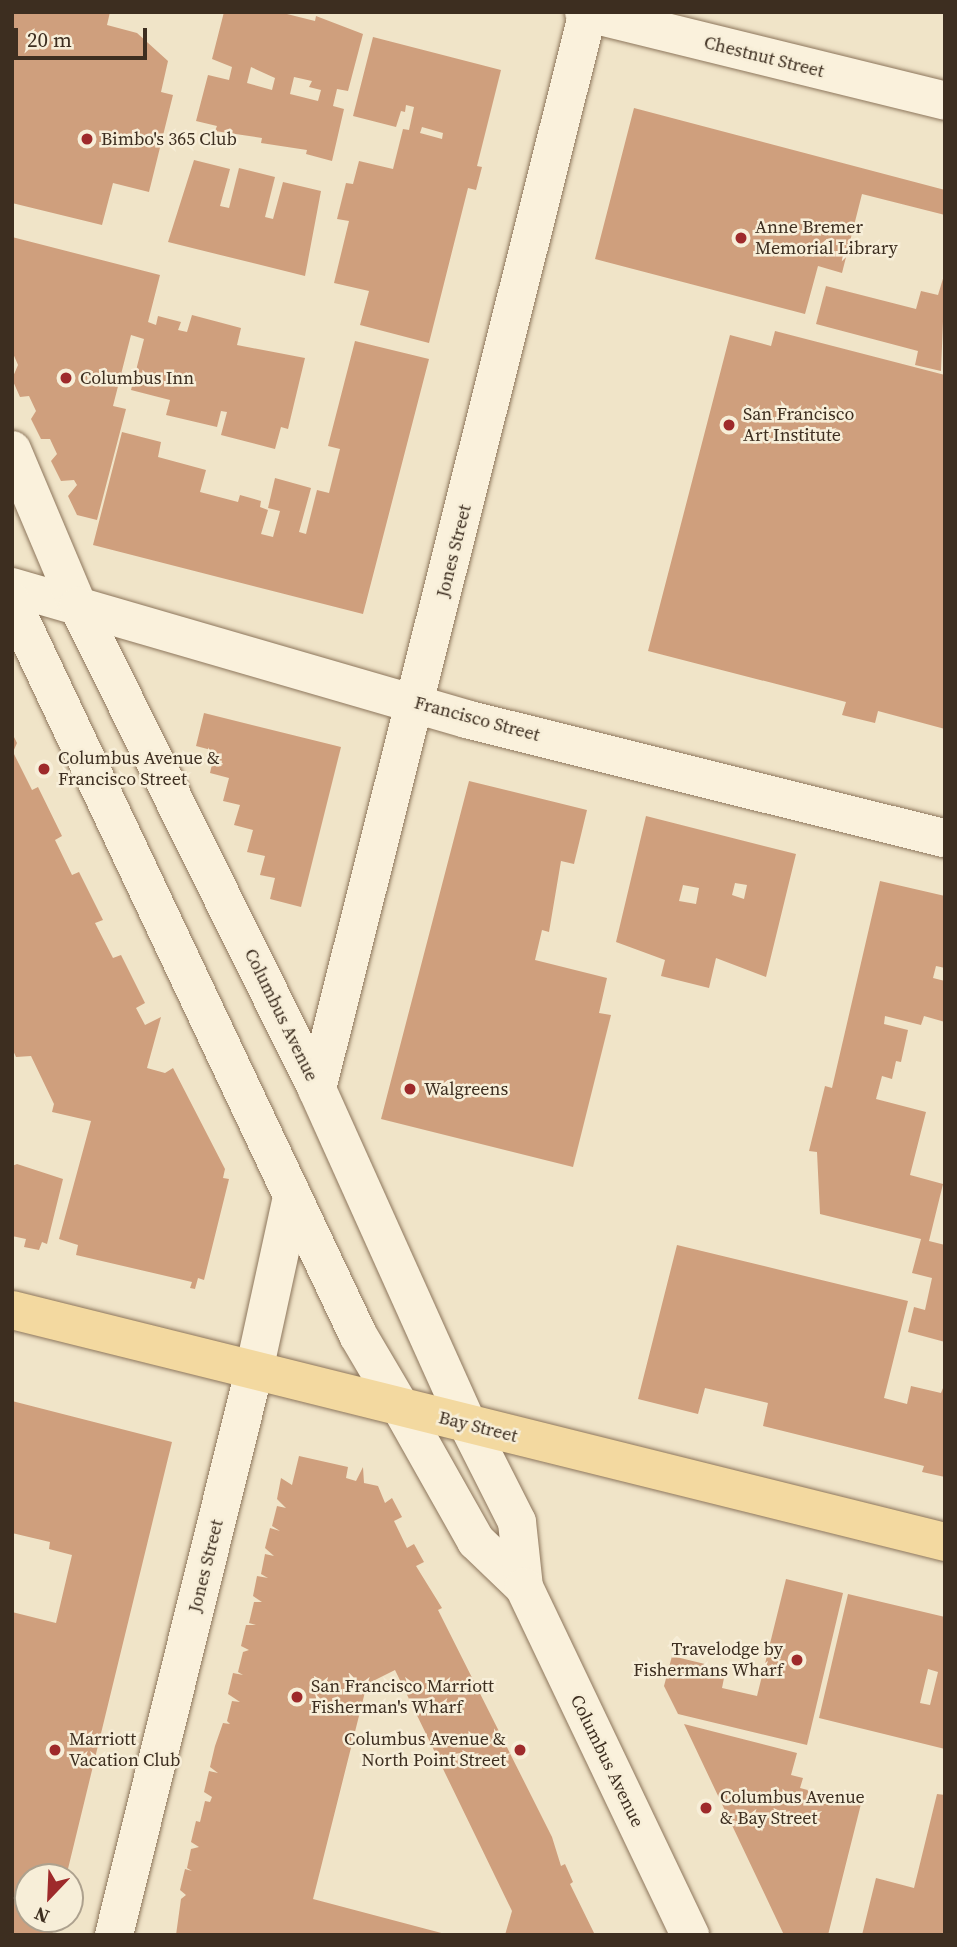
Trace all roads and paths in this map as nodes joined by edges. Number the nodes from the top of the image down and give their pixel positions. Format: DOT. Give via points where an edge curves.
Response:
graph roads {
  1 [pos="586,12"];
  2 [pos="945,101"];
  3 [pos="12,450"];
  4 [pos="12,587"];
  5 [pos="12,602"];
  6 [pos="78,606"];
  7 [pos="417,703"];
  8 [pos="945,838"];
  9 [pos="317,1089"];
  10 [pos="292,1196"];
  11 [pos="12,1310"];
  12 [pos="254,1371"];
  13 [pos="401,1408"];
  14 [pos="468,1425"];
  15 [pos="945,1542"];
  16 [pos="524,1587"];
  17 [pos="114,1935"];
  18 [pos="690,1935"];
  1 -- 2 [label="street, Chestnut Street"];
  1 -- 7 [label="street, Jones Street"];
  3 -- 6 [label="street, Columbus Avenue"];
  4 -- 6 [label="street, Francisco Street"];
  5 -- 10 [label="street, Columbus Avenue"];
  6 -- 7 [label="street, Francisco Street"];
  6 -- 9 [label="street, Columbus Avenue"];
  7 -- 8 [label="street, Francisco Street"];
  7 -- 9 [label="street, Jones Street"];
  9 -- 14 [label="street, Columbus Avenue"];
  10 -- 12 [label="street, Jones Street"];
  10 -- 13 [label="street, Columbus Avenue" via="358,1335"];
  11 -- 12 [label="main road, Bay Street"];
  12 -- 13 [label="main road, Bay Street"];
  12 -- 17 [label="street, Jones Street"];
  13 -- 14 [label="main road, Bay Street"];
  13 -- 16 [label="street, Columbus Avenue" via="476,1541"];
  14 -- 15 [label="main road, Bay Street"];
  14 -- 16 [label="street, Columbus Avenue" via="517,1522"];
  16 -- 18 [label="street, Columbus Avenue"];
}
